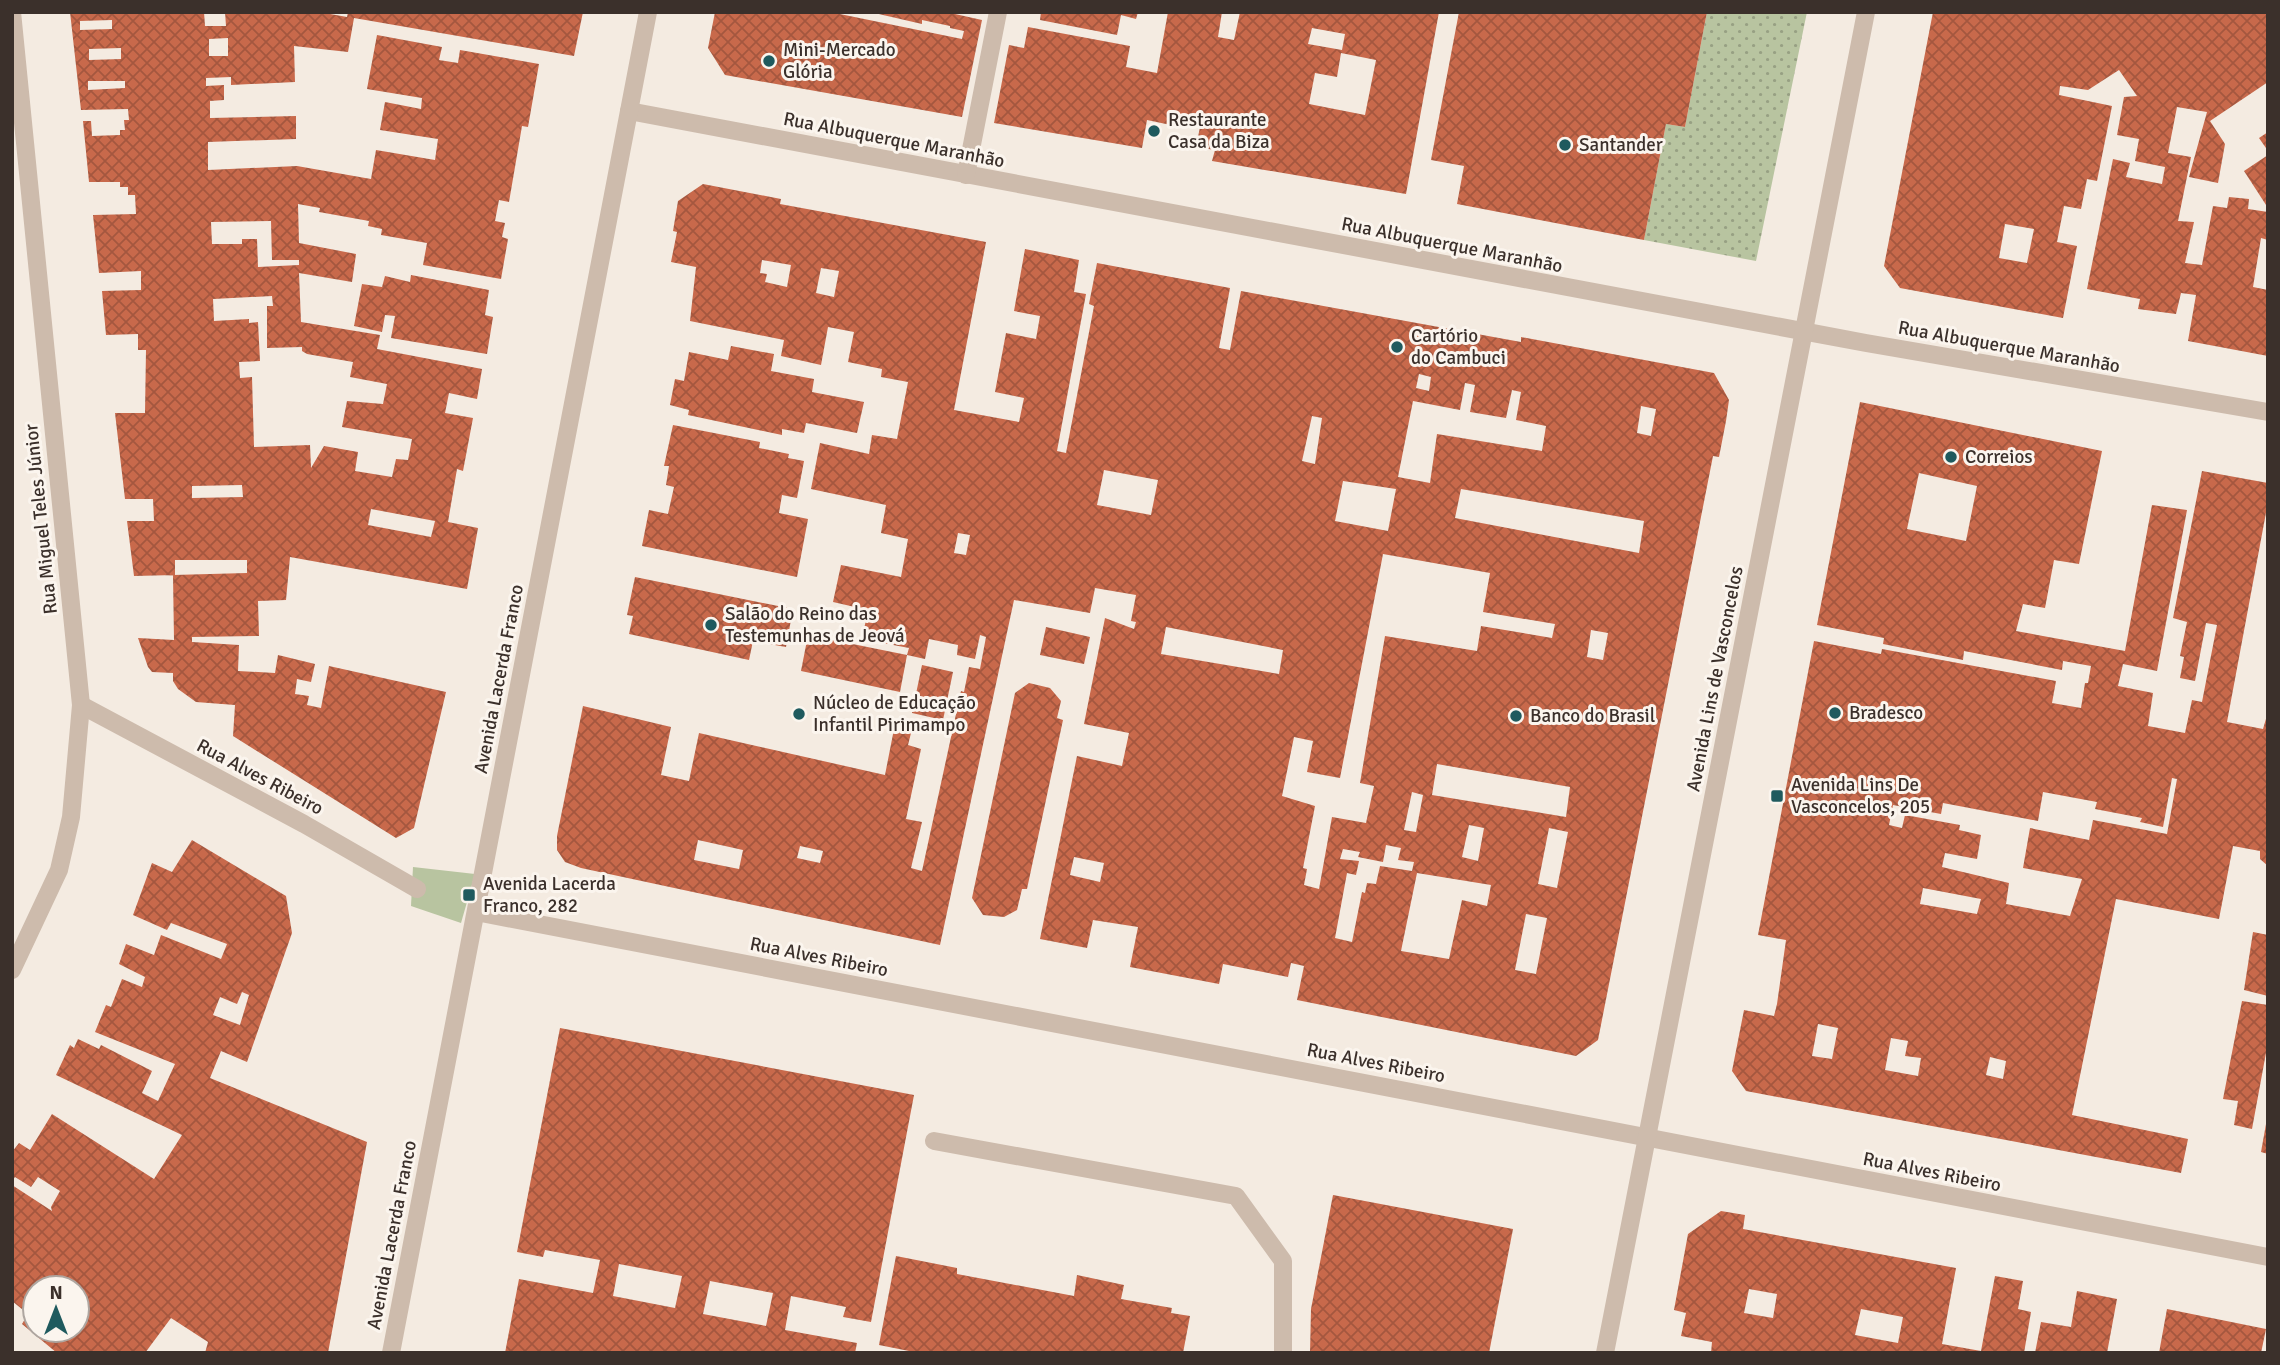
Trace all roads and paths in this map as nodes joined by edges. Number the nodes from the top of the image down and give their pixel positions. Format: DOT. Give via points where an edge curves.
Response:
graph roads {
  1 [pos="12,12"];
  2 [pos="648,12"];
  3 [pos="998,12"];
  4 [pos="1866,12"];
  5 [pos="629,111"];
  6 [pos="966,175"];
  7 [pos="1803,332"];
  8 [pos="2268,412"];
  9 [pos="80,705"];
  10 [pos="417,890"];
  11 [pos="476,912"];
  12 [pos="12,970"];
  13 [pos="1647,1137"];
  14 [pos="934,1141"];
  15 [pos="2268,1257"];
  16 [pos="391,1353"];
  17 [pos="1283,1353"];
  18 [pos="1605,1353"];
  1 -- 9 [label="street, Rua Miguel Teles Júnior"];
  2 -- 5 [label="street, Avenida Lacerda Franco"];
  3 -- 6 [label="street"];
  4 -- 7 [label="street, Avenida Lins de Vasconcelos"];
  5 -- 6 [label="street, Rua Albuquerque Maranhão"];
  5 -- 11 [label="street, Avenida Lacerda Franco"];
  6 -- 7 [label="street, Rua Albuquerque Maranhão"];
  7 -- 8 [label="street, Rua Albuquerque Maranhão"];
  7 -- 13 [label="street, Avenida Lins de Vasconcelos"];
  9 -- 10 [label="street, Rua Alves Ribeiro"];
  9 -- 12 [label="street, Rua Miguel Teles Júnior" via="71,817 60,870"];
  11 -- 13 [label="street, Rua Alves Ribeiro"];
  11 -- 16 [label="street, Avenida Lacerda Franco"];
  13 -- 15 [label="street, Rua Alves Ribeiro"];
  13 -- 18 [label="street, Avenida Lins de Vasconcelos"];
  14 -- 17 [label="street" via="1236,1196 1283,1261"];
}
